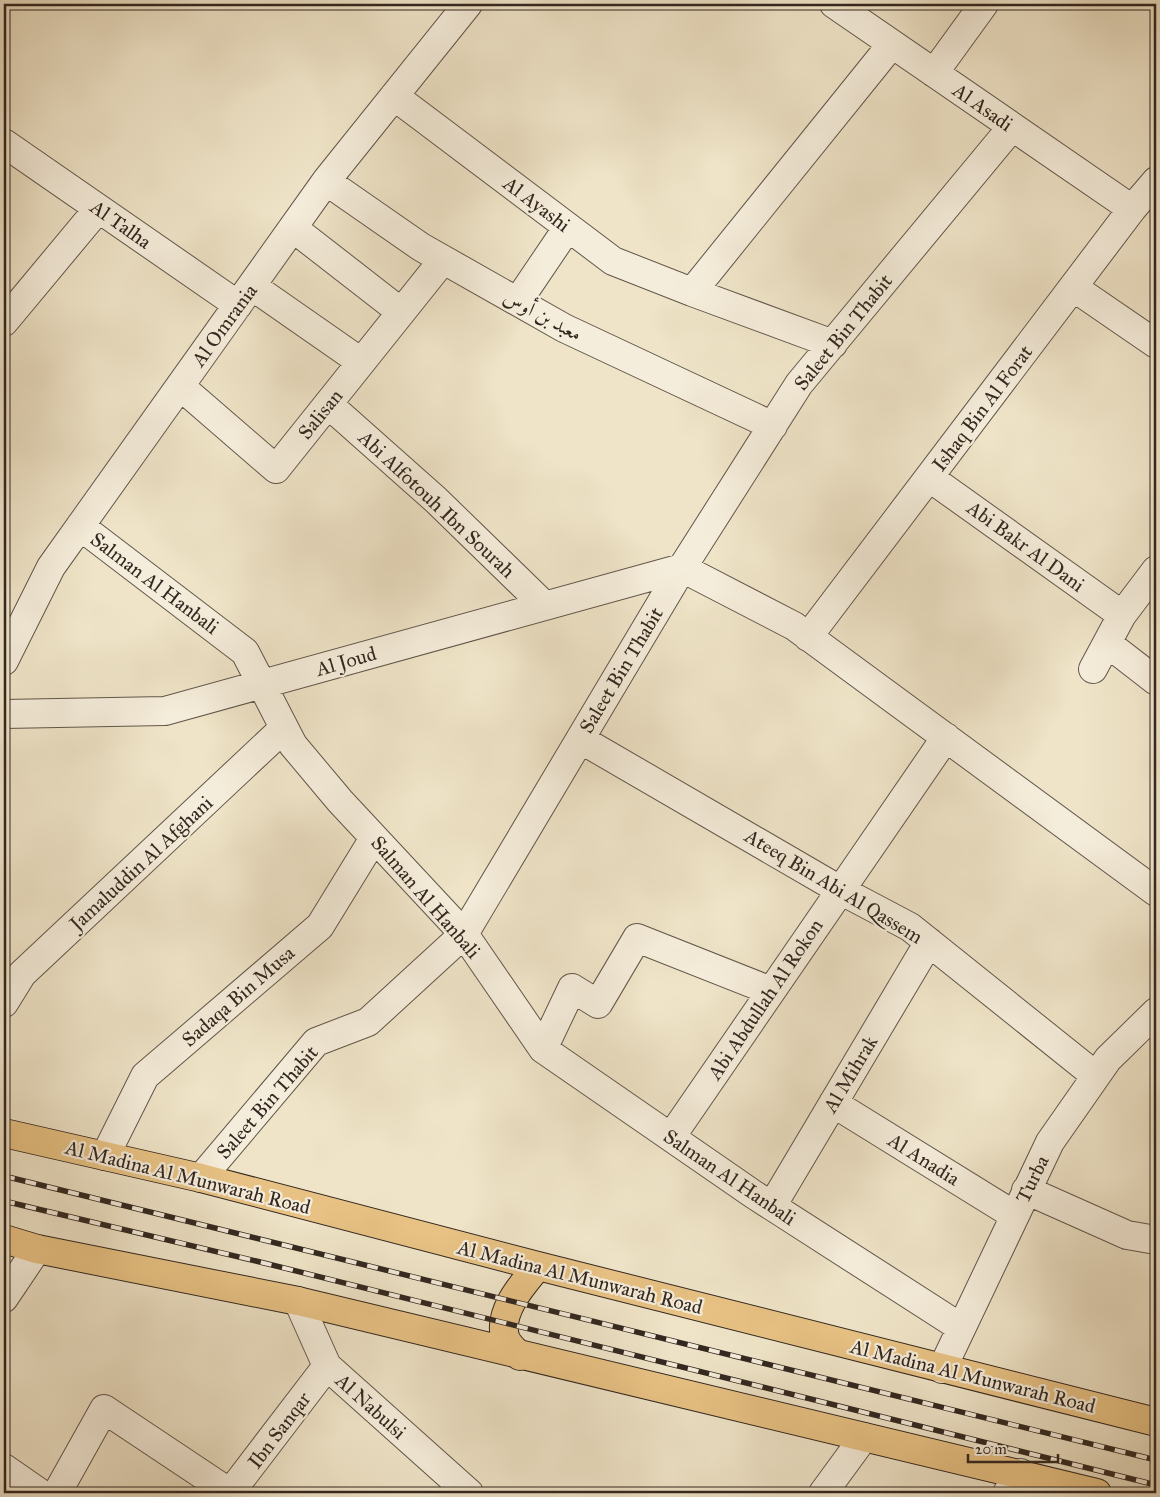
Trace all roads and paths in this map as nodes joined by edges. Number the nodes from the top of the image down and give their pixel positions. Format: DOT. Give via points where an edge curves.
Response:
graph roads {
  1 [pos="468,4"];
  2 [pos="834,4"];
  3 [pos="984,4"];
  4 [pos="892,44"];
  5 [pos="934,73"];
  6 [pos="394,96"];
  7 [pos="1012,127"];
  8 [pos="4,143"];
  9 [pos="326,181"];
  10 [pos="1156,181"];
  11 [pos="98,209"];
  12 [pos="1132,209"];
  13 [pos="293,228"];
  14 [pos="568,228"];
  15 [pos="443,260"];
  16 [pos="1074,287"];
  17 [pos="692,292"];
  18 [pos="244,296"];
  19 [pos="518,302"];
  20 [pos="401,312"];
  21 [pos="4,322"];
  22 [pos="833,344"];
  23 [pos="1156,344"];
  24 [pos="361,362"];
  25 [pos="180,386"];
  26 [pos="328,404"];
  27 [pos="773,426"];
  28 [pos="930,478"];
  29 [pos="80,526"];
  30 [pos="682,568"];
  31 [pos="1156,570"];
  32 [pos="545,606"];
  33 [pos="1122,615"];
  34 [pos="808,636"];
  35 [pos="1107,643"];
  36 [pos="4,661"];
  37 [pos="1093,669"];
  38 [pos="1156,681"];
  39 [pos="260,685"];
  40 [pos="4,714"];
  41 [pos="284,728"];
  42 [pos="946,737"];
  43 [pos="580,739"];
  44 [pos="374,838"];
  45 [pos="840,890"];
  46 [pos="1156,892"];
  47 [pos="464,934"];
  48 [pos="929,942"];
  49 [pos="13,968"];
  50 [pos="770,991"];
  51 [pos="4,1003"];
  52 [pos="1156,1012"];
  53 [pos="543,1049"];
  54 [pos="1096,1076"];
  55 [pos="833,1103"];
  56 [pos="4,1133"];
  57 [pos="671,1137"];
  58 [pos="105,1156"];
  59 [pos="201,1178"];
  60 [pos="1026,1190"];
  61 [pos="772,1206"];
  62 [pos="1014,1215"];
  63 [pos="4,1239"];
  64 [pos="1156,1240"];
  65 [pos="37,1249"];
  66 [pos="538,1266"];
  67 [pos="4,1298"];
  68 [pos="298,1301"];
  69 [pos="960,1327"];
  70 [pos="520,1356"];
  71 [pos="328,1366"];
  72 [pos="942,1369"];
  73 [pos="1156,1422"];
  74 [pos="864,1437"];
  75 [pos="4,1468"];
  76 [pos="1014,1483"];
  77 [pos="40,1493"];
  78 [pos="57,1493"];
  79 [pos="230,1493"];
  80 [pos="468,1493"];
  81 [pos="823,1493"];
  82 [pos="1097,1493"];
  1 -- 6 [label="street, Al Omrania"];
  2 -- 4 [label="street, Al Asadi"];
  3 -- 5 [label="street"];
  4 -- 5 [label="street, Al Asadi"];
  4 -- 17 [label="street"];
  5 -- 7 [label="street, Al Asadi"];
  6 -- 9 [label="street, Al Omrania"];
  6 -- 14 [label="street, Al Ayashi"];
  7 -- 12 [label="street, Al Asadi"];
  7 -- 22 [label="street, Saleet Bin Thabit"];
  8 -- 11 [label="street, Al Talha"];
  9 -- 13 [label="street, Al Omrania"];
  9 -- 15 [label="street, معبد بن أوس"];
  10 -- 12 [label="street, Ishaq Bin Al Forat"];
  11 -- 18 [label="street, Al Talha"];
  11 -- 21 [label="street"];
  12 -- 16 [label="street, Ishaq Bin Al Forat"];
  13 -- 18 [label="street, Al Omrania"];
  13 -- 20 [label="street"];
  14 -- 17 [label="street, Al Ayashi" via="613,261"];
  14 -- 19 [label="street"];
  15 -- 19 [label="street, معبد بن أوس"];
  15 -- 20 [label="street, Salisan"];
  16 -- 23 [label="street"];
  16 -- 28 [label="street, Ishaq Bin Al Forat"];
  17 -- 22 [label="street, Al Ayashi"];
  18 -- 24 [label="street, Al Talha"];
  18 -- 25 [label="street, Al Omrania"];
  19 -- 27 [label="street, معبد بن أوس" via="564,328"];
  20 -- 24 [label="street, Salisan"];
  22 -- 27 [label="street, Saleet Bin Thabit" via="799,384"];
  24 -- 26 [label="street, Salisan"];
  25 -- 26 [label="street, Salisan" via="276,469"];
  25 -- 29 [label="street, Al Omrania"];
  26 -- 32 [label="street, Abi Alfotouh Ibn Sourah" via="436,500"];
  27 -- 30 [label="street, Saleet Bin Thabit"];
  28 -- 33 [label="street, Abi Bakr Al Dani"];
  28 -- 34 [label="street, Ishaq Bin Al Forat"];
  29 -- 36 [label="street, Al Omrania" via="51,567"];
  29 -- 39 [label="street, Salman Al Hanbali" via="245,652"];
  30 -- 32 [label="street, Al Joud"];
  30 -- 34 [label="street"];
  30 -- 43 [label="street, Saleet Bin Thabit"];
  31 -- 33 [label="street"];
  32 -- 39 [label="street, Al Joud"];
  33 -- 35 [label="street"];
  34 -- 42 [label="street"];
  35 -- 37 [label="street"];
  35 -- 38 [label="street"];
  39 -- 40 [label="street, Al Joud" via="165,712"];
  39 -- 41 [label="street, Salman Al Hanbali"];
  41 -- 44 [label="street, Salman Al Hanbali" via="299,752"];
  41 -- 49 [label="street, Jamaluddin Al Afghani"];
  42 -- 45 [label="street, Abi Abdullah Al Rokon"];
  42 -- 46 [label="street"];
  43 -- 45 [label="street, Ateeq Bin Abi Al Qassem"];
  43 -- 47 [label="street, Saleet Bin Thabit"];
  44 -- 47 [label="street, Salman Al Hanbali"];
  44 -- 58 [label="street, Sadaqa Bin Musa" via="320,926 145,1076"];
  45 -- 48 [label="street, Ateeq Bin Abi Al Qassem" via="910,927"];
  45 -- 50 [label="street, Abi Abdullah Al Rokon"];
  47 -- 53 [label="street, Salman Al Hanbali"];
  47 -- 59 [label="street, Saleet Bin Thabit" via="368,1022 316,1042"];
  48 -- 54 [label="street, Ateeq Bin Abi Al Qassem"];
  48 -- 55 [label="street, Al Mihrak"];
  49 -- 51 [label="street, Jamaluddin Al Afghani"];
  50 -- 53 [label="street" via="637,938 598,1004 572,988"];
  50 -- 57 [label="street, Abi Abdullah Al Rokon"];
  52 -- 54 [label="street, Turba" via="1108,1058"];
  53 -- 57 [label="street, Salman Al Hanbali"];
  54 -- 60 [label="street, Turba" via="1050,1142"];
  55 -- 61 [label="street, Al Mihrak"];
  55 -- 62 [label="street, Al Anadia"];
  56 -- 58 [label="main road, Al Madina Al Munwarah Road"];
  57 -- 61 [label="street, Salman Al Hanbali"];
  58 -- 59 [label="main road, Al Madina Al Munwarah Road"];
  59 -- 66 [label="main road, Al Madina Al Munwarah Road"];
  60 -- 62 [label="street, Turba"];
  60 -- 64 [label="street" via="1126,1235"];
  61 -- 69 [label="street, Salman Al Hanbali"];
  62 -- 69 [label="street, Turba"];
  63 -- 65 [label="main road"];
  65 -- 67 [label="street"];
  65 -- 68 [label="main road"];
  66 -- 70 [label="main road" via="512,1300 505,1319 505,1337"];
  66 -- 72 [label="main road, Al Madina Al Munwarah Road"];
  68 -- 70 [label="main road"];
  68 -- 71 [label="street, Al Nabulsi"];
  69 -- 72 [label="street, Turba"];
  70 -- 74 [label="main road"];
  71 -- 79 [label="street, Ibn Sanqar"];
  71 -- 80 [label="street, Al Nabulsi"];
  72 -- 73 [label="main road, Al Madina Al Munwarah Road"];
  74 -- 76 [label="main road"];
  74 -- 81 [label="street"];
  75 -- 77 [label="street"];
  76 -- 82 [label="main road"];
  78 -- 79 [label="street" via="104,1409"];
}
